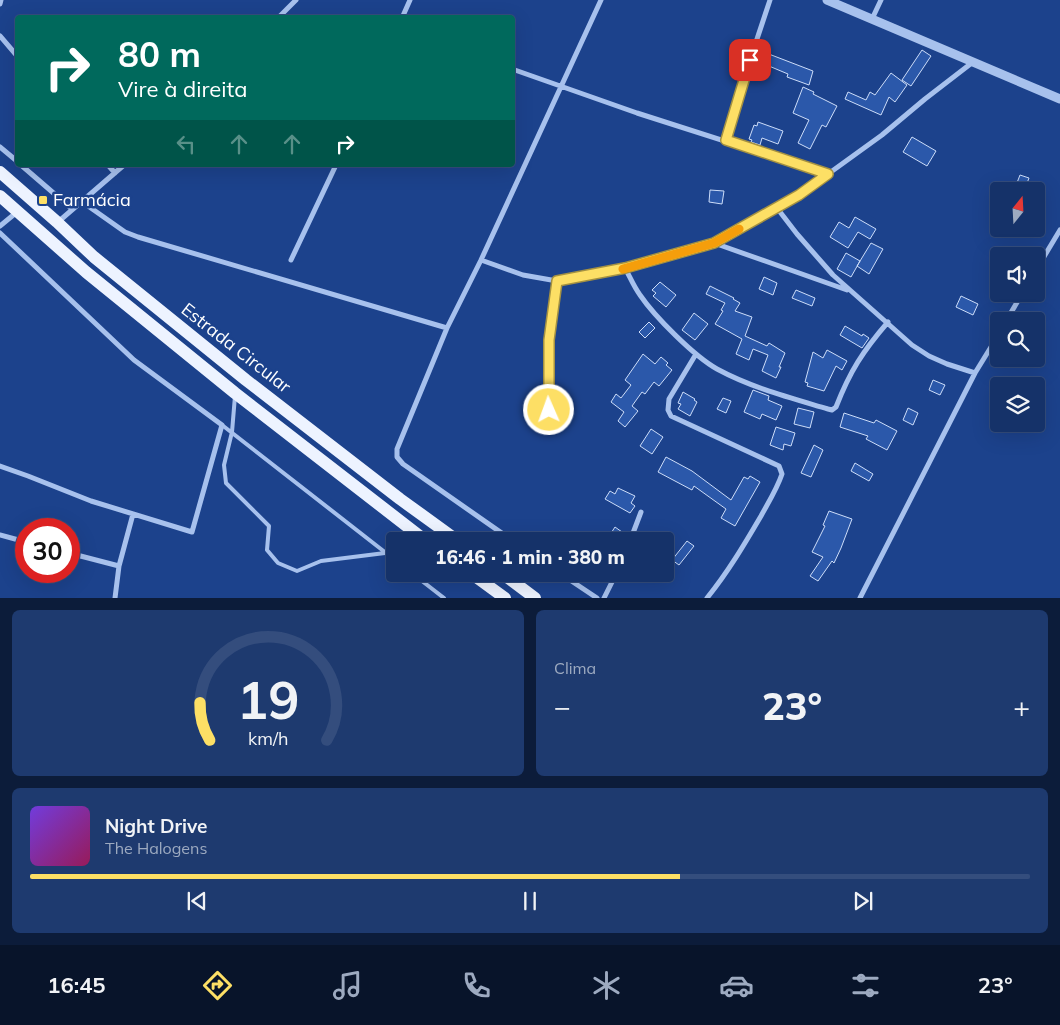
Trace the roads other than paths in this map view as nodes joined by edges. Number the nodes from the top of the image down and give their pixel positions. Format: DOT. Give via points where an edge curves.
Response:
graph roads {
  1 [pos="2,0"];
  2 [pos="296,0"];
  3 [pos="410,0"];
  4 [pos="601,0"];
  5 [pos="770,0"];
  6 [pos="827,0"];
  7 [pos="881,0"];
  8 [pos="0,4"];
  9 [pos="281,15"];
  10 [pos="403,15"];
  11 [pos="872,19"];
  12 [pos="0,36"];
  13 [pos="15,54"];
  14 [pos="974,62"];
  15 [pos="515,70"];
  16 [pos="561,86"];
  17 [pos="1060,99"];
  18 [pos="726,140"];
  19 [pos="0,147"];
  20 [pos="15,160"];
  21 [pos="23,167"];
  22 [pos="110,167"];
  23 [pos="122,167"];
  24 [pos="335,167"];
  25 [pos="0,172"];
  26 [pos="114,173"];
  27 [pos="828,174"];
  28 [pos="0,196"];
  29 [pos="81,201"];
  30 [pos="777,208"];
  31 [pos="72,209"];
  32 [pos="18,212"];
  33 [pos="57,222"];
  34 [pos="0,226"];
  35 [pos="1060,230"];
  36 [pos="0,233"];
  37 [pos="714,243"];
  38 [pos="1045,255"];
  39 [pos="291,260"];
  40 [pos="481,260"];
  41 [pos="625,268"];
  42 [pos="557,281"];
  43 [pos="850,292"];
  44 [pos="888,322"];
  45 [pos="447,328"];
  46 [pos="990,349"];
  47 [pos="696,354"];
  48 [pos="976,373"];
  49 [pos="235,393"];
  50 [pos="549,410"];
  51 [pos="222,425"];
  52 [pos="232,432"];
  53 [pos="0,466"];
  54 [pos="641,512"];
  55 [pos="133,514"];
  56 [pos="411,532"];
  57 [pos="446,532"];
  58 [pos="500,532"];
  59 [pos="633,532"];
  60 [pos="0,535"];
  61 [pos="15,539"];
  62 [pos="386,553"];
  63 [pos="80,556"];
  64 [pos="119,566"];
  65 [pos="423,582"];
  66 [pos="483,582"];
  67 [pos="514,582"];
  68 [pos="573,582"];
  69 [pos="612,582"];
  70 [pos="115,598"];
  71 [pos="444,598"];
  72 [pos="505,598"];
  73 [pos="536,598"];
  74 [pos="597,598"];
  75 [pos="604,598"];
  76 [pos="707,598"];
  77 [pos="860,598"];
  1 -- 8 [label="street"];
  2 -- 9 [label="street"];
  3 -- 10 [label="street"];
  4 -- 16 [label="street"];
  5 -- 18 [label="street"];
  6 -- 11 [label="street"];
  7 -- 11 [label="street"];
  11 -- 14 [label="street"];
  12 -- 13 [label="street"];
  14 -- 17 [label="street"];
  14 -- 27 [label="street"];
  15 -- 16 [label="street"];
  16 -- 18 [label="street"];
  16 -- 40 [label="street"];
  18 -- 27 [label="street"];
  19 -- 20 [label="street"];
  21 -- 31 [label="street"];
  22 -- 26 [label="street"];
  23 -- 26 [label="street"];
  24 -- 39 [label="street"];
  25 -- 33 [label="main road, Estrada Circular"];
  26 -- 29 [label="street"];
  27 -- 30 [label="street"];
  28 -- 32 [label="main road, Estrada Circular"];
  29 -- 31 [label="street"];
  29 -- 45 [label="street" via="125,232 138,237"];
  30 -- 37 [label="street"];
  30 -- 43 [label="street"];
  31 -- 33 [label="street"];
  32 -- 34 [label="street"];
  32 -- 49 [label="main road, Estrada Circular" via="86,272"];
  33 -- 57 [label="main road, Estrada Circular" via="94,257 246,380"];
  35 -- 38 [label="street"];
  36 -- 51 [label="street" via="134,360"];
  37 -- 41 [label="street"];
  37 -- 43 [label="street"];
  40 -- 42 [label="street" via="523,275"];
  40 -- 45 [label="street"];
  41 -- 42 [label="street"];
  41 -- 47 [label="street" via="640,295"];
  42 -- 50 [label="street" via="549,340"];
  43 -- 44 [label="street"];
  44 -- 47 [label="street" via="851,371 832,410 781,396 737,379"];
  44 -- 48 [label="street" via="928,356"];
  45 -- 58 [label="street" via="397,449 397,457"];
  46 -- 48 [label="street"];
  47 -- 76 [label="street" via="669,399 668,410 672,416 779,466 782,474 740,553"];
  48 -- 77 [label="street"];
  49 -- 52 [label="lane"];
  49 -- 56 [label="main road, Estrada Circular"];
  51 -- 52 [label="lane"];
  51 -- 55 [label="street" via="192,532"];
  52 -- 62 [label="lane"];
  52 -- 62 [label="lane" via="224,465 226,483 268,526 266,550 278,563 297,571 321,561"];
  53 -- 55 [label="street"];
  54 -- 59 [label="street"];
  55 -- 64 [label="street"];
  60 -- 61 [label="street"];
  63 -- 64 [label="street"];
  64 -- 70 [label="street"];
  65 -- 71 [label="lane"];
  66 -- 72 [label="main road"];
  67 -- 73 [label="main road"];
  68 -- 74 [label="street"];
  69 -- 75 [label="street"];
}
